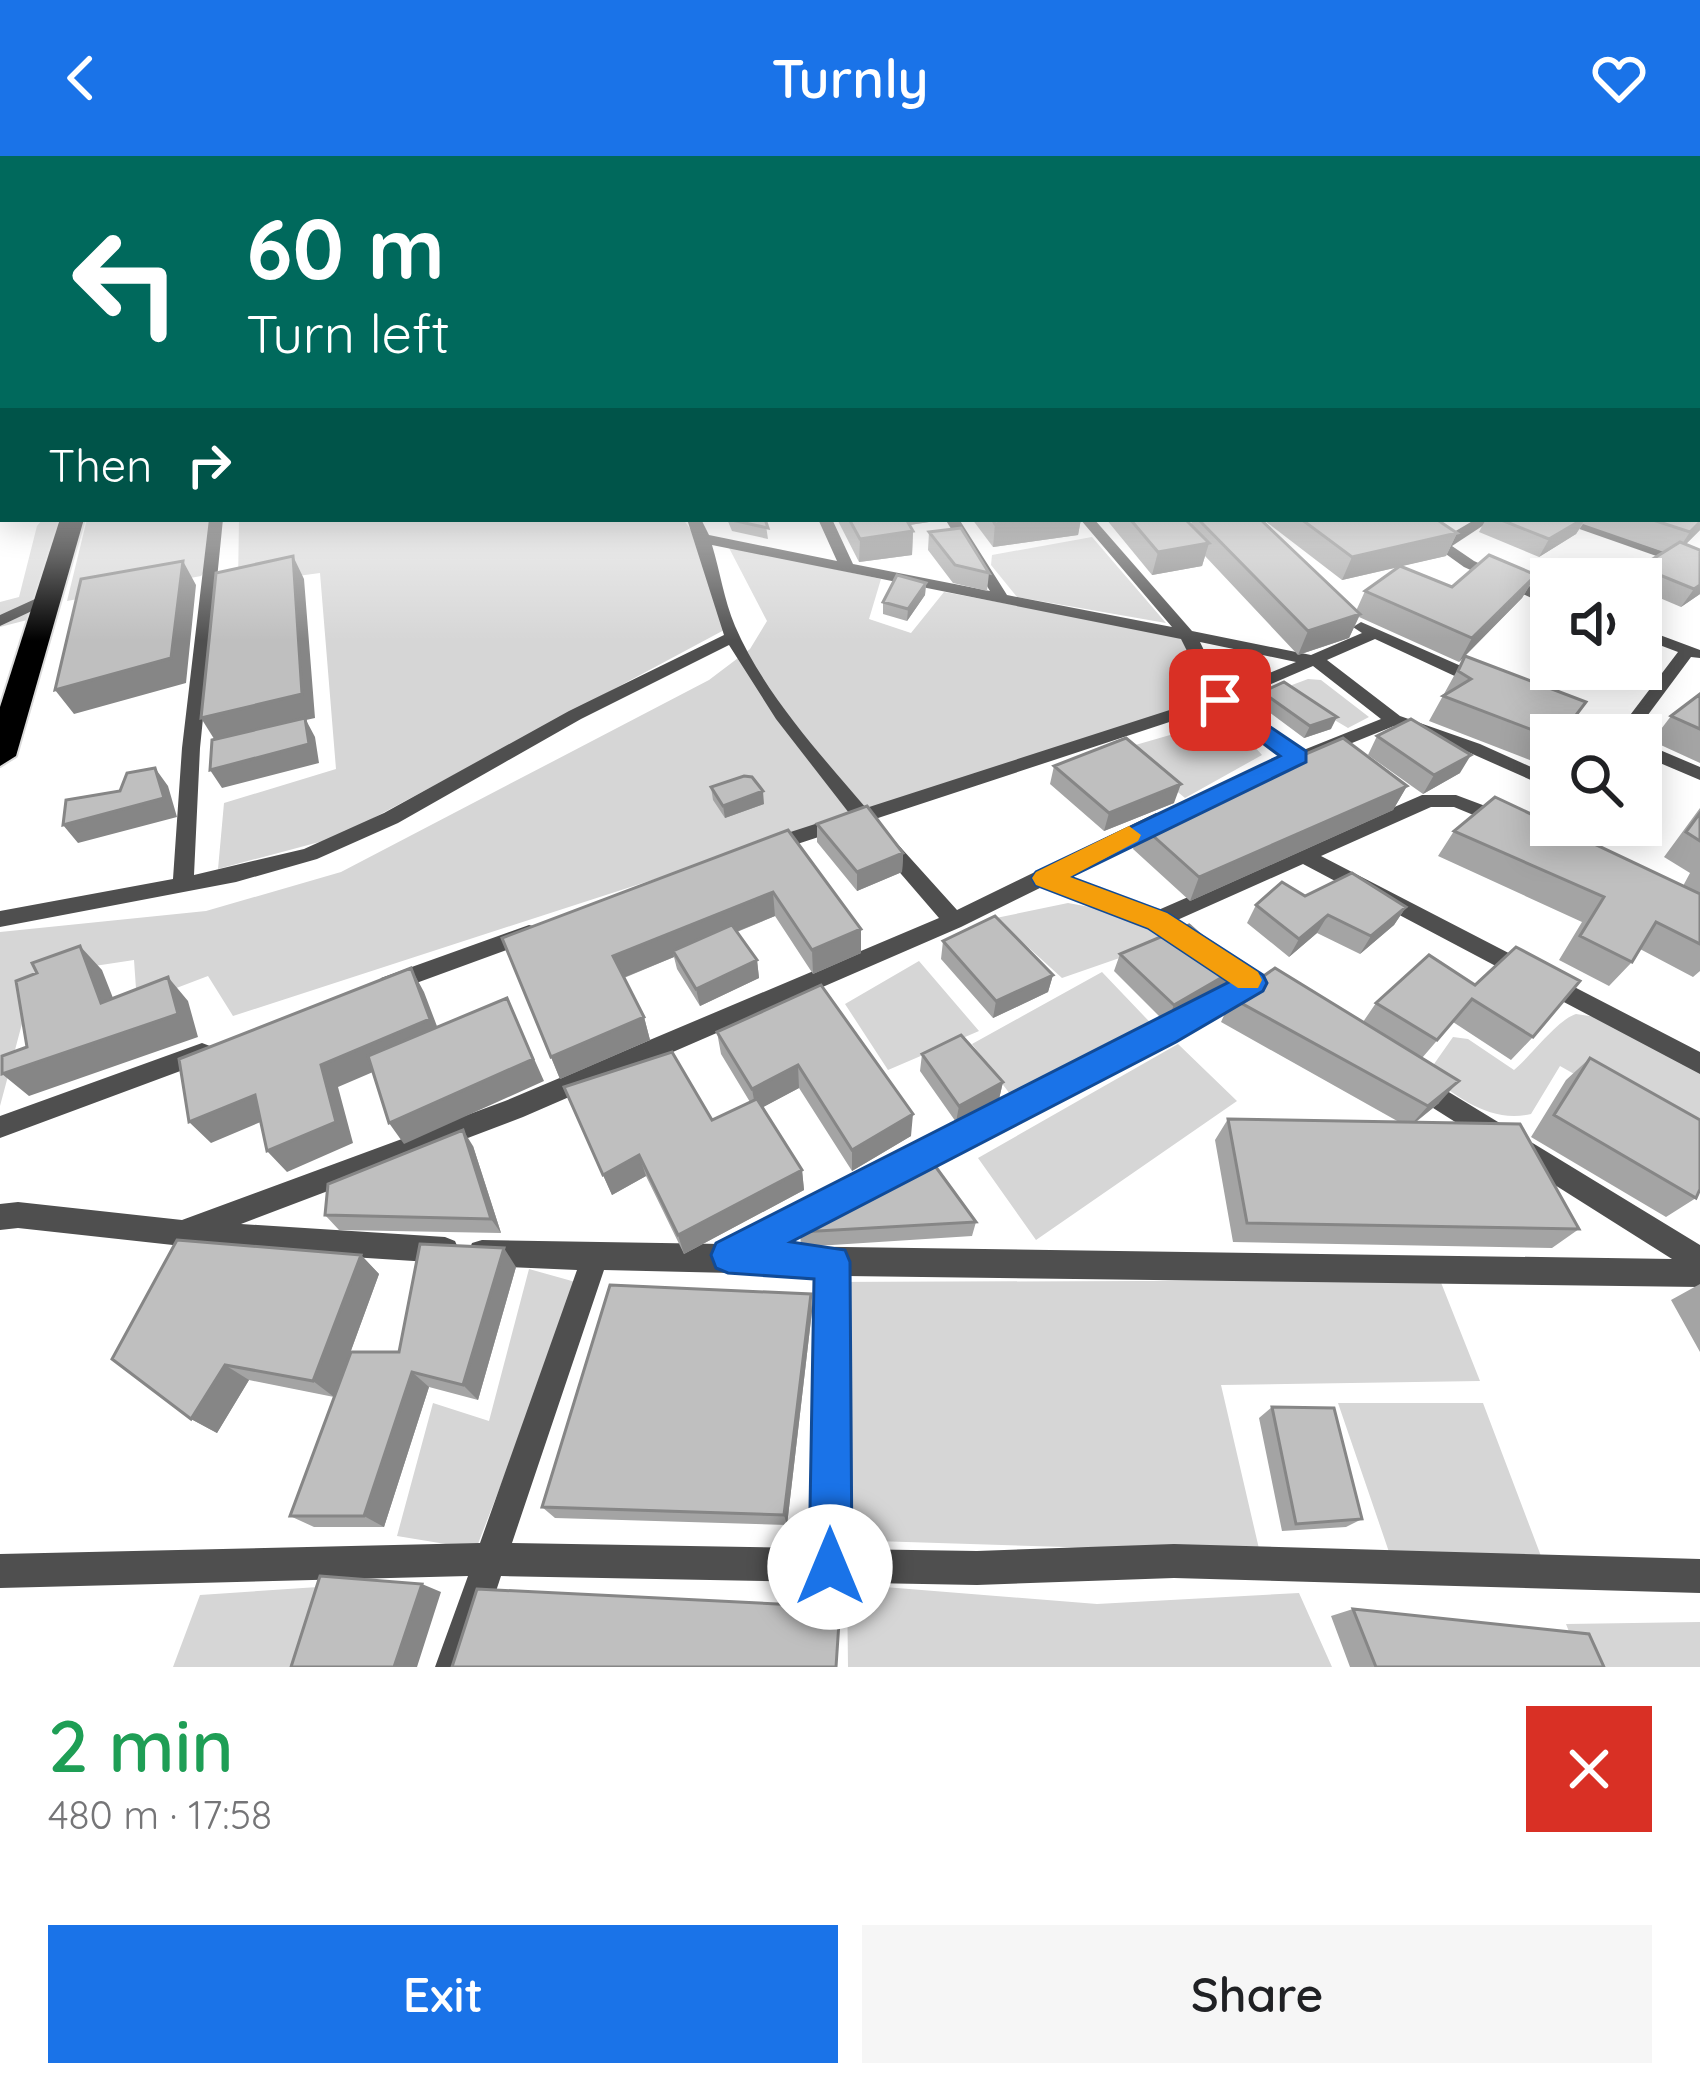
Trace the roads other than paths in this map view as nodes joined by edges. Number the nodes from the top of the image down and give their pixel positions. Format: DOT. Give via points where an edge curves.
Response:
graph roads {
  1 [pos="71,522"];
  2 [pos="219,522"];
  3 [pos="696,522"];
  4 [pos="826,522"];
  5 [pos="954,522"];
  6 [pos="1090,522"];
  7 [pos="1408,522"];
  8 [pos="1481,522"];
  9 [pos="1567,522"];
  10 [pos="705,539"];
  11 [pos="1441,546"];
  12 [pos="1687,562"];
  13 [pos="846,565"];
  14 [pos="1530,591"];
  15 [pos="1003,599"];
  16 [pos="42,612"];
  17 [pos="1341,612"];
  18 [pos="0,620"];
  19 [pos="0,632"];
  20 [pos="1372,635"];
  21 [pos="732,637"];
  22 [pos="1190,639"];
  23 [pos="1662,641"];
  24 [pos="1694,653"];
  25 [pos="1318,662"];
  26 [pos="1503,690"];
  27 [pos="1524,699"];
  28 [pos="1220,700"];
  29 [pos="1560,714"];
  30 [pos="1642,714"];
  31 [pos="1394,721"];
  32 [pos="0,756"];
  33 [pos="1298,757"];
  34 [pos="1662,757"];
  35 [pos="1530,773"];
  36 [pos="1700,774"];
  37 [pos="1246,781"];
  38 [pos="1187,807"];
  39 [pos="863,814"];
  40 [pos="1528,832"];
  41 [pos="1306,857"];
  42 [pos="738,858"];
  43 [pos="1046,878"];
  44 [pos="183,885"];
  45 [pos="0,919"];
  46 [pos="1157,920"];
  47 [pos="954,921"];
  48 [pos="548,926"];
  49 [pos="1252,983"];
  50 [pos="375,989"];
  51 [pos="1293,1008"];
  52 [pos="221,1046"];
  53 [pos="1700,1064"];
  54 [pos="1395,1071"];
  55 [pos="0,1127"];
  56 [pos="0,1216"];
  57 [pos="182,1233"];
  58 [pos="728,1255"];
  59 [pos="594,1260"];
  60 [pos="1700,1261"];
  61 [pos="832,1262"];
  62 [pos="1700,1273"];
  63 [pos="489,1559"];
  64 [pos="830,1567"];
  65 [pos="0,1571"];
  66 [pos="1700,1576"];
  67 [pos="453,1667"];
  1 -- 16 [label="highway"];
  2 -- 44 [label="street"];
  3 -- 10 [label="street"];
  4 -- 13 [label="street"];
  5 -- 15 [label="street"];
  6 -- 22 [label="street"];
  7 -- 11 [label="street"];
  8 -- 11 [label="street"];
  9 -- 12 [label="street"];
  10 -- 13 [label="street"];
  10 -- 21 [label="street"];
  11 -- 14 [label="street"];
  13 -- 15 [label="street"];
  15 -- 22 [label="street"];
  16 -- 18 [label="street"];
  16 -- 19 [label="street"];
  16 -- 32 [label="highway"];
  17 -- 20 [label="street"];
  20 -- 25 [label="street"];
  20 -- 26 [label="street"];
  21 -- 39 [label="street" via="801,746"];
  21 -- 44 [label="street" via="356,835 273,866"];
  22 -- 25 [label="street"];
  22 -- 28 [label="street"];
  23 -- 24 [label="street"];
  24 -- 30 [label="street"];
  25 -- 28 [label="street"];
  25 -- 31 [label="street"];
  27 -- 29 [label="street"];
  28 -- 33 [label="street"];
  28 -- 39 [label="street"];
  31 -- 33 [label="street"];
  31 -- 35 [label="street"];
  33 -- 37 [label="street"];
  34 -- 36 [label="street"];
  38 -- 43 [label="street"];
  39 -- 42 [label="street"];
  39 -- 47 [label="street"];
  40 -- 41 [label="street" via="1456,801 1429,800"];
  41 -- 46 [label="street"];
  41 -- 53 [label="street"];
  43 -- 46 [label="street"];
  43 -- 47 [label="street"];
  44 -- 45 [label="street"];
  46 -- 49 [label="street"];
  47 -- 57 [label="street" via="514,1108"];
  48 -- 50 [label="street"];
  49 -- 51 [label="street"];
  49 -- 58 [label="street"];
  52 -- 55 [label="street"];
  54 -- 60 [label="street"];
  56 -- 57 [label="street"];
  57 -- 59 [label="street"];
  58 -- 59 [label="street"];
  58 -- 61 [label="street"];
  59 -- 63 [label="street"];
  61 -- 62 [label="street"];
  61 -- 64 [label="street"];
  63 -- 64 [label="street"];
  63 -- 65 [label="street"];
  63 -- 67 [label="street"];
  64 -- 66 [label="street" via="1174,1561"];
}
